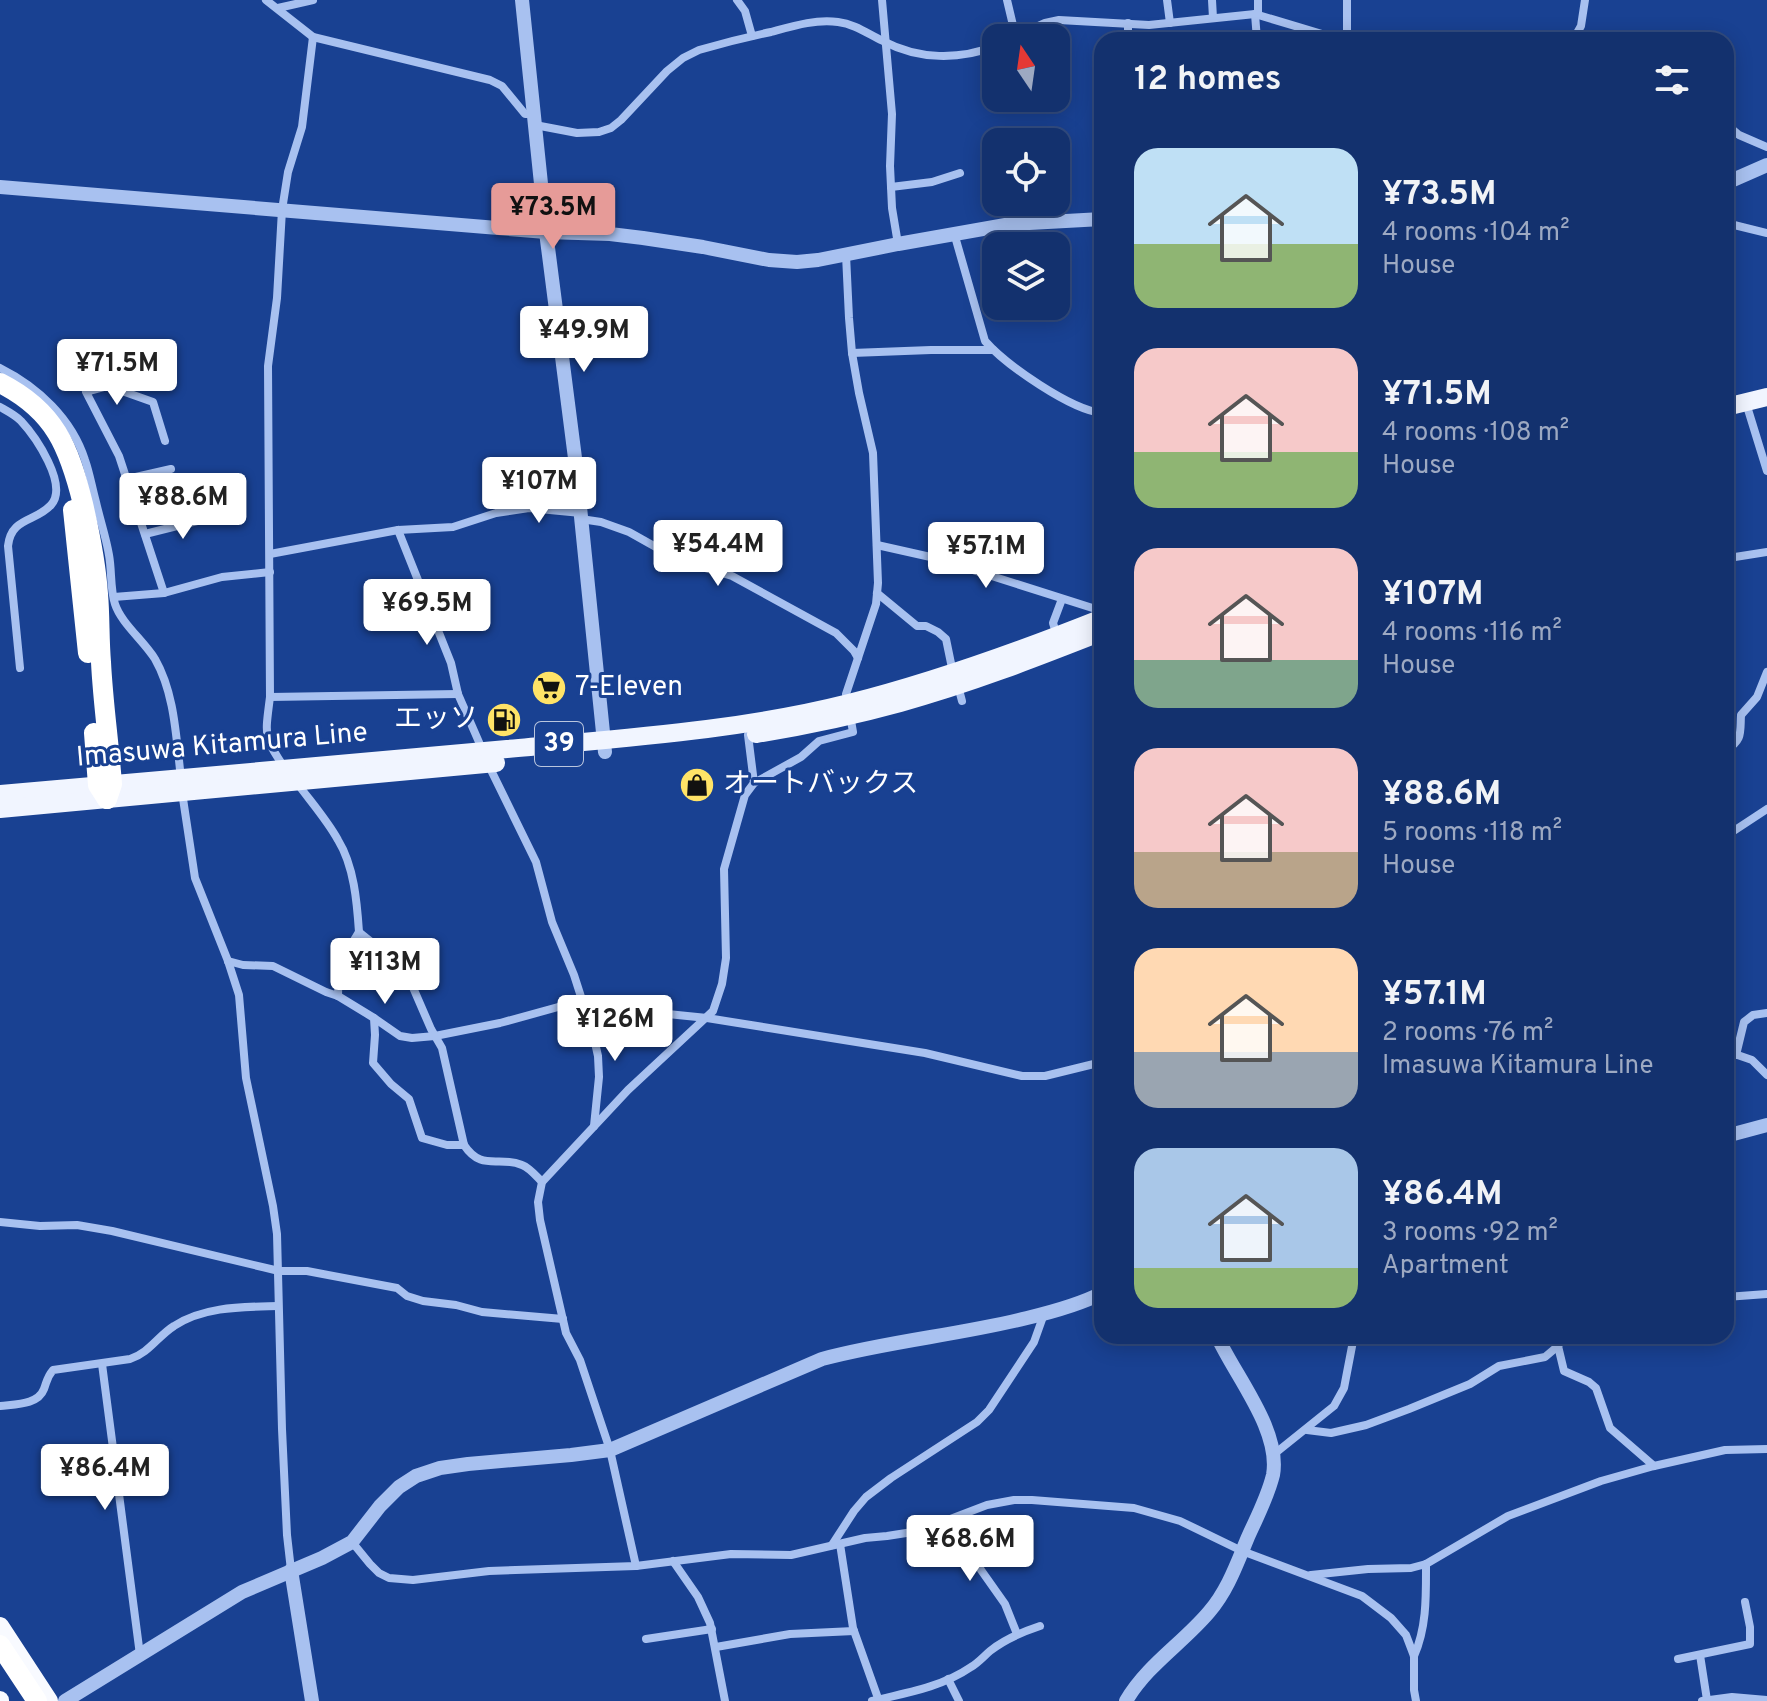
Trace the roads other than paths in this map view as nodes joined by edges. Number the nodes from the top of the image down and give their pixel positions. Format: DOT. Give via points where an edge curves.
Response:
graph roads {
  1 [pos="266,0"];
  2 [pos="313,0"];
  3 [pos="522,0"];
  4 [pos="737,0"];
  5 [pos="882,0"];
  6 [pos="1007,0"];
  7 [pos="1167,0"];
  8 [pos="1212,0"];
  9 [pos="1258,0"];
  10 [pos="1347,0"];
  11 [pos="1585,0"];
  12 [pos="278,8"];
  13 [pos="1257,14"];
  14 [pos="1213,18"];
  15 [pos="1128,23"];
  16 [pos="1170,23"];
  17 [pos="1012,24"];
  18 [pos="1043,24"];
  19 [pos="1128,32"];
  20 [pos="1257,32"];
  21 [pos="1318,32"];
  22 [pos="1345,32"];
  23 [pos="1578,32"];
  24 [pos="752,36"];
  25 [pos="313,37"];
  26 [pos="885,42"];
  27 [pos="982,50"];
  28 [pos="535,119"];
  29 [pos="1734,131"];
  30 [pos="1767,147"];
  31 [pos="1767,165"];
  32 [pos="960,173"];
  33 [pos="1734,179"];
  34 [pos="0,187"];
  35 [pos="891,187"];
  36 [pos="282,210"];
  37 [pos="1094,219"];
  38 [pos="1734,225"];
  39 [pos="546,232"];
  40 [pos="954,233"];
  41 [pos="1767,233"];
  42 [pos="898,244"];
  43 [pos="846,255"];
  44 [pos="993,350"];
  45 [pos="852,353"];
  46 [pos="0,368"];
  47 [pos="0,383"];
  48 [pos="1767,384"];
  49 [pos="1734,392"];
  50 [pos="0,393"];
  51 [pos="1767,397"];
  52 [pos="1746,402"];
  53 [pos="1734,405"];
  54 [pos="0,407"];
  55 [pos="1094,412"];
  56 [pos="165,441"];
  57 [pos="171,469"];
  58 [pos="1767,471"];
  59 [pos="127,479"];
  60 [pos="581,516"];
  61 [pos="213,517"];
  62 [pos="398,530"];
  63 [pos="145,534"];
  64 [pos="877,545"];
  65 [pos="1767,552"];
  66 [pos="270,554"];
  67 [pos="1734,557"];
  68 [pos="270,572"];
  69 [pos="164,593"];
  70 [pos="877,593"];
  71 [pos="114,597"];
  72 [pos="1062,599"];
  73 [pos="1094,609"];
  74 [pos="1094,621"];
  75 [pos="1094,635"];
  76 [pos="1057,636"];
  77 [pos="858,658"];
  78 [pos="20,668"];
  79 [pos="1767,672"];
  80 [pos="958,687"];
  81 [pos="458,694"];
  82 [pos="270,697"];
  83 [pos="849,710"];
  84 [pos="748,735"];
  85 [pos="1734,745"];
  86 [pos="605,746"];
  87 [pos="486,758"];
  88 [pos="291,776"];
  89 [pos="754,783"];
  90 [pos="181,785"];
  91 [pos="106,789"];
  92 [pos="0,794"];
  93 [pos="0,809"];
  94 [pos="1767,809"];
  95 [pos="1734,831"];
  96 [pos="359,932"];
  97 [pos="228,961"];
  98 [pos="338,996"];
  99 [pos="583,1006"];
  100 [pos="1767,1013"];
  101 [pos="374,1018"];
  102 [pos="707,1018"];
  103 [pos="435,1036"];
  104 [pos="1736,1055"];
  105 [pos="1094,1064"];
  106 [pos="1767,1075"];
  107 [pos="1767,1125"];
  108 [pos="594,1126"];
  109 [pos="1734,1134"];
  110 [pos="464,1145"];
  111 [pos="542,1182"];
  112 [pos="0,1222"];
  113 [pos="279,1271"];
  114 [pos="1767,1294"];
  115 [pos="1734,1296"];
  116 [pos="1094,1297"];
  117 [pos="278,1306"];
  118 [pos="1044,1314"];
  119 [pos="563,1319"];
  120 [pos="1221,1344"];
  121 [pos="1352,1344"];
  122 [pos="1558,1346"];
  123 [pos="102,1364"];
  124 [pos="0,1406"];
  125 [pos="1307,1430"];
  126 [pos="1767,1449"];
  127 [pos="610,1450"];
  128 [pos="1273,1455"];
  129 [pos="1654,1466"];
  130 [pos="955,1518"];
  131 [pos="352,1542"];
  132 [pos="836,1544"];
  133 [pos="1242,1551"];
  134 [pos="673,1561"];
  135 [pos="1426,1564"];
  136 [pos="636,1566"];
  137 [pos="291,1570"];
  138 [pos="1306,1575"];
  139 [pos="1745,1602"];
  140 [pos="0,1626"];
  141 [pos="1040,1626"];
  142 [pos="712,1629"];
  143 [pos="854,1631"];
  144 [pos="1017,1634"];
  145 [pos="646,1639"];
  146 [pos="0,1645"];
  147 [pos="716,1647"];
  148 [pos="140,1655"];
  149 [pos="1700,1655"];
  150 [pos="1414,1656"];
  151 [pos="0,1657"];
  152 [pos="1678,1659"];
  153 [pos="948,1679"];
  154 [pos="1767,1700"];
  155 [pos="29,1701"];
  156 [pos="37,1701"];
  157 [pos="49,1701"];
  158 [pos="65,1701"];
  159 [pos="312,1701"];
  160 [pos="725,1701"];
  161 [pos="876,1701"];
  162 [pos="959,1701"];
  163 [pos="1126,1701"];
  164 [pos="1416,1701"];
  165 [pos="1704,1701"];
  1 -- 12 [label="street"];
  2 -- 12 [label="street"];
  3 -- 28 [label="street"];
  4 -- 24 [label="street"];
  5 -- 26 [label="street"];
  6 -- 17 [label="street"];
  7 -- 16 [label="street"];
  8 -- 14 [label="street"];
  9 -- 13 [label="street"];
  10 -- 22 [label="street"];
  11 -- 23 [label="street"];
  12 -- 25 [label="street"];
  13 -- 14 [label="street"];
  13 -- 20 [label="street"];
  13 -- 21 [label="street"];
  14 -- 16 [label="street"];
  15 -- 16 [label="street"];
  15 -- 18 [label="street"];
  15 -- 19 [label="street"];
  24 -- 26 [label="street" via="806,23 839,22"];
  24 -- 28 [label="street" via="683,58 611,128 577,133"];
  25 -- 28 [label="street" via="490,80"];
  25 -- 36 [label="street" via="302,127"];
  26 -- 27 [label="street" via="940,57"];
  26 -- 35 [label="street" via="892,114"];
  28 -- 39 [label="street"];
  29 -- 30 [label="street"];
  31 -- 33 [label="street"];
  32 -- 35 [label="street"];
  34 -- 36 [label="street"];
  35 -- 42 [label="street"];
  36 -- 39 [label="street"];
  36 -- 66 [label="street" via="268,366"];
  37 -- 40 [label="street"];
  38 -- 41 [label="street"];
  39 -- 43 [label="street" via="643,238 779,262"];
  39 -- 60 [label="street"];
  40 -- 42 [label="street"];
  40 -- 44 [label="street" via="985,341"];
  42 -- 43 [label="street"];
  43 -- 45 [label="street"];
  44 -- 45 [label="street"];
  44 -- 55 [label="street" via="1064,400"];
  45 -- 64 [label="street" via="873,453"];
  46 -- 71 [label="street" via="45,399 77,440 110,557"];
  47 -- 91 [label="highway" via="41,411 63,442 77,477 98,594"];
  48 -- 49 [label="main road"];
  50 -- 91 [label="highway" via="33,418 63,462 72,498"];
  51 -- 52 [label="main road"];
  52 -- 53 [label="main road"];
  52 -- 58 [label="street"];
  54 -- 78 [label="street" via="19,418 35,437 57,489 51,505 9,537"];
  56 -- 59 [label="street" via="153,402 108,386 86,392"];
  57 -- 59 [label="street"];
  59 -- 63 [label="street"];
  60 -- 62 [label="street" via="529,508 453,527"];
  60 -- 77 [label="street" via="732,576 836,633"];
  60 -- 86 [label="street"];
  61 -- 63 [label="street"];
  62 -- 66 [label="street"];
  62 -- 81 [label="street" via="451,663"];
  63 -- 69 [label="street"];
  64 -- 70 [label="street"];
  64 -- 72 [label="street"];
  65 -- 67 [label="street"];
  66 -- 68 [label="street"];
  68 -- 69 [label="street" via="222,577"];
  68 -- 82 [label="street"];
  69 -- 71 [label="street"];
  70 -- 77 [label="street"];
  70 -- 80 [label="street" via="917,626 946,639"];
  71 -- 90 [label="street" via="165,680"];
  72 -- 73 [label="street"];
  72 -- 76 [label="street" via="1053,623"];
  74 -- 76 [label="main road, Imasuwa Kitamura Line / 39"];
  75 -- 80 [label="main road, Imasuwa Kitamura Line / 39"];
  76 -- 80 [label="main road, Imasuwa Kitamura Line / 39"];
  77 -- 83 [label="street" via="846,694"];
  79 -- 85 [label="street" via="1757,697 1741,715"];
  80 -- 83 [label="main road, Imasuwa Kitamura Line / 39"];
  81 -- 82 [label="street"];
  81 -- 87 [label="street"];
  82 -- 88 [label="street" via="265,732"];
  83 -- 84 [label="main road, Imasuwa Kitamura Line / 39"];
  83 -- 86 [label="main road, Imasuwa Kitamura Line / 39"];
  83 -- 89 [label="street" via="853,732 819,741"];
  84 -- 86 [label="main road, Imasuwa Kitamura Line / 39"];
  84 -- 89 [label="street"];
  86 -- 87 [label="main road, Imasuwa Kitamura Line / 39"];
  87 -- 88 [label="main road, Imasuwa Kitamura Line / 39"];
  87 -- 99 [label="street" via="536,862"];
  88 -- 90 [label="main road, Imasuwa Kitamura Line / 39"];
  88 -- 96 [label="street" via="345,853"];
  89 -- 102 [label="street" via="745,795 724,869 726,958 722,984"];
  90 -- 91 [label="main road, Imasuwa Kitamura Line / 39"];
  90 -- 97 [label="street" via="195,878"];
  91 -- 92 [label="main road, Imasuwa Kitamura Line / 39"];
  91 -- 93 [label="main road, Imasuwa Kitamura Line / 39"];
  94 -- 95 [label="street"];
  96 -- 98 [label="street" via="338,972"];
  96 -- 103 [label="street" via="405,969"];
  97 -- 98 [label="street" via="273,966"];
  97 -- 113 [label="street" via="239,995 246,1078 273,1206"];
  98 -- 101 [label="street"];
  99 -- 102 [label="street"];
  99 -- 103 [label="street" via="569,1004"];
  99 -- 108 [label="street" via="598,1056"];
  100 -- 104 [label="street" via="1744,1022"];
  101 -- 103 [label="street" via="400,1036"];
  101 -- 110 [label="street" via="373,1063 409,1099 422,1138"];
  102 -- 105 [label="street" via="925,1053 1022,1076"];
  102 -- 108 [label="street"];
  103 -- 110 [label="street"];
  104 -- 106 [label="street" via="1752,1060"];
  107 -- 109 [label="street"];
  108 -- 111 [label="street"];
  110 -- 111 [label="street" via="478,1160 523,1165"];
  111 -- 119 [label="street" via="540,1220"];
  112 -- 113 [label="street" via="112,1231"];
  113 -- 117 [label="street"];
  113 -- 119 [label="street" via="397,1288 423,1301 482,1312"];
  114 -- 115 [label="street"];
  116 -- 118 [label="street"];
  117 -- 123 [label="street" via="231,1307 194,1316 139,1356"];
  117 -- 137 [label="street"];
  118 -- 127 [label="street" via="822,1359"];
  118 -- 132 [label="street" via="1034,1342 989,1410 866,1497"];
  119 -- 127 [label="street"];
  120 -- 128 [label="street" via="1268,1430"];
  121 -- 125 [label="street" via="1344,1388 1334,1406"];
  122 -- 125 [label="street" via="1545,1357 1499,1366 1444,1396 1366,1425 1331,1433"];
  122 -- 129 [label="street" via="1564,1371 1596,1388 1610,1428"];
  123 -- 124 [label="street" via="53,1370 41,1396"];
  123 -- 148 [label="street"];
  125 -- 128 [label="street"];
  126 -- 129 [label="street" via="1725,1450"];
  127 -- 131 [label="street" via="428,1471 399,1487"];
  127 -- 136 [label="street"];
  128 -- 133 [label="street" via="1267,1492"];
  129 -- 135 [label="street" via="1508,1516"];
  130 -- 132 [label="street" via="919,1531"];
  130 -- 133 [label="street" via="1014,1500 1134,1508 1180,1521"];
  130 -- 144 [label="street"];
  131 -- 136 [label="street" via="379,1573 401,1580"];
  131 -- 137 [label="street"];
  132 -- 134 [label="street" via="791,1555 731,1554"];
  132 -- 143 [label="street"];
  133 -- 138 [label="street"];
  133 -- 163 [label="street" via="1208,1614"];
  134 -- 136 [label="street"];
  134 -- 142 [label="street"];
  135 -- 138 [label="street"];
  135 -- 150 [label="street" via="1427,1600"];
  137 -- 148 [label="street" via="242,1592"];
  137 -- 159 [label="street"];
  138 -- 150 [label="street" via="1377,1606 1406,1635"];
  139 -- 149 [label="street" via="1750,1644"];
  140 -- 157 [label="highway"];
  141 -- 144 [label="street"];
  142 -- 145 [label="street"];
  142 -- 147 [label="street"];
  143 -- 147 [label="street" via="790,1634"];
  143 -- 161 [label="street"];
  144 -- 153 [label="street"];
  146 -- 156 [label="highway"];
  147 -- 160 [label="street"];
  148 -- 158 [label="street"];
  149 -- 152 [label="street"];
  149 -- 165 [label="street"];
  150 -- 164 [label="street"];
  151 -- 155 [label="highway"];
  153 -- 161 [label="street"];
  153 -- 162 [label="street"];
  154 -- 165 [label="street"];
}
